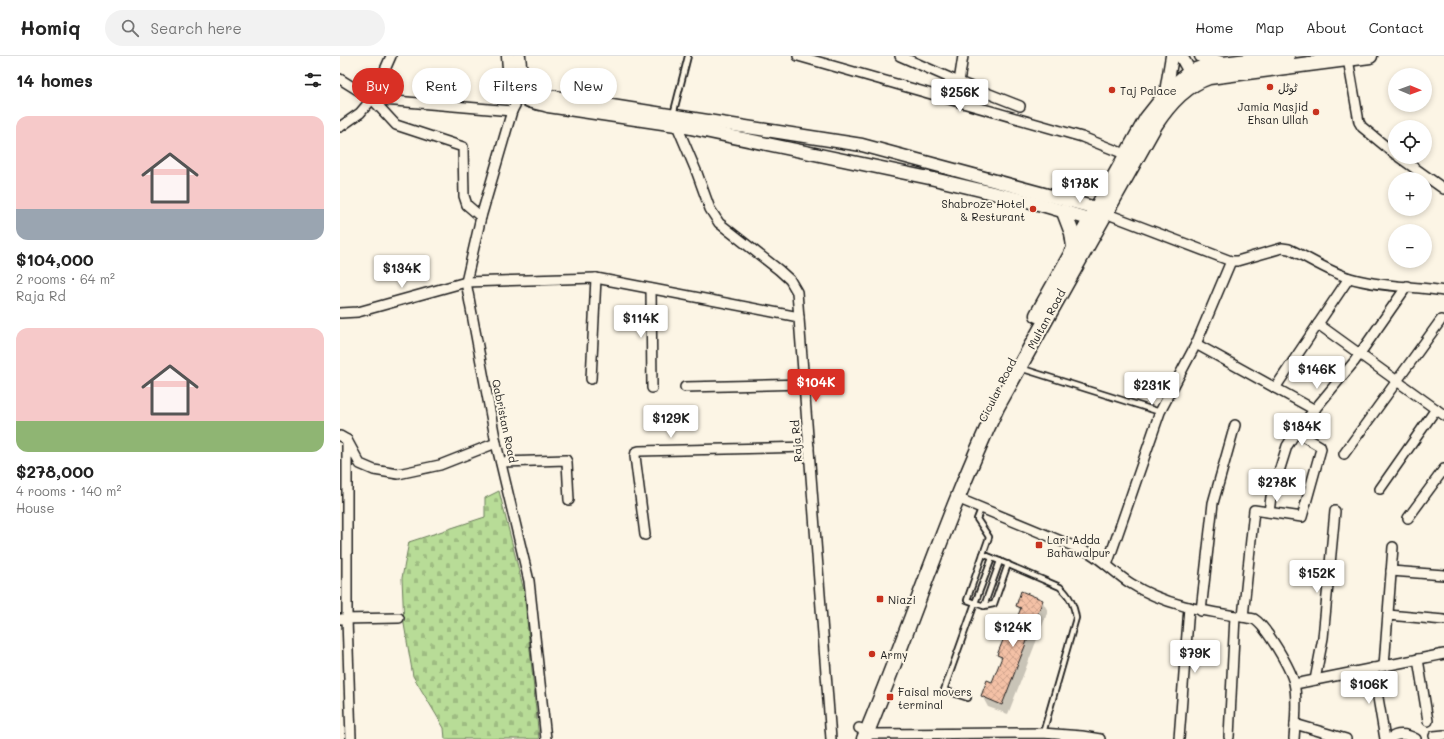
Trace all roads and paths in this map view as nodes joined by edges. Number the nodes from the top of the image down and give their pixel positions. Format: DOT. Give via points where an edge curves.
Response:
graph roads {
  1 [pos="391,56"];
  2 [pos="508,56"];
  3 [pos="519,56"];
  4 [pos="688,56"];
  5 [pos="798,56"];
  6 [pos="900,56"];
  7 [pos="963,56"];
  8 [pos="1172,56"];
  9 [pos="1181,56"];
  10 [pos="1201,56"];
  11 [pos="1287,56"];
  12 [pos="1370,56"];
  13 [pos="1348,59"];
  14 [pos="1224,64"];
  15 [pos="386,68"];
  16 [pos="509,68"];
  17 [pos="1193,77"];
  18 [pos="340,79"];
  19 [pos="959,82"];
  20 [pos="352,86"];
  21 [pos="1166,92"];
  22 [pos="404,102"];
  23 [pos="368,104"];
  24 [pos="377,104"];
  25 [pos="516,104"];
  26 [pos="540,104"];
  27 [pos="1020,106"];
  28 [pos="512,111"];
  29 [pos="674,120"];
  30 [pos="340,127"];
  31 [pos="1388,148"];
  32 [pos="1127,155"];
  33 [pos="1409,164"];
  34 [pos="1444,189"];
  35 [pos="1064,212"];
  36 [pos="1097,213"];
  37 [pos="481,217"];
  38 [pos="1074,247"];
  39 [pos="1231,261"];
  40 [pos="596,278"];
  41 [pos="1349,278"];
  42 [pos="466,282"];
  43 [pos="1407,286"];
  44 [pos="651,289"];
  45 [pos="1444,292"];
  46 [pos="340,313"];
  47 [pos="799,317"];
  48 [pos="1441,320"];
  49 [pos="1318,324"];
  50 [pos="1196,344"];
  51 [pos="1359,354"];
  52 [pos="1015,365"];
  53 [pos="591,379"];
  54 [pos="1397,381"];
  55 [pos="804,384"];
  56 [pos="685,387"];
  57 [pos="652,388"];
  58 [pos="1275,388"];
  59 [pos="1436,409"];
  60 [pos="1315,410"];
  61 [pos="1160,412"];
  62 [pos="1444,415"];
  63 [pos="1235,425"];
  64 [pos="1296,432"];
  65 [pos="343,438"];
  66 [pos="496,443"];
  67 [pos="809,447"];
  68 [pos="1344,454"];
  69 [pos="501,462"];
  70 [pos="1444,469"];
  71 [pos="1380,489"];
  72 [pos="957,498"];
  73 [pos="569,500"];
  74 [pos="981,509"];
  75 [pos="1335,511"];
  76 [pos="1269,512"];
  77 [pos="1408,518"];
  78 [pos="645,535"];
  79 [pos="1393,547"];
  80 [pos="983,554"];
  81 [pos="992,558"];
  82 [pos="1000,561"];
  83 [pos="1008,564"];
  84 [pos="1107,565"];
  85 [pos="1391,571"];
  86 [pos="1444,575"];
  87 [pos="975,603"];
  88 [pos="984,606"];
  89 [pos="1189,607"];
  90 [pos="1201,610"];
  91 [pos="1388,615"];
  92 [pos="1239,617"];
  93 [pos="399,618"];
  94 [pos="344,619"];
  95 [pos="1444,620"];
  96 [pos="1444,654"];
  97 [pos="1418,659"];
  98 [pos="1384,666"];
  99 [pos="1373,668"];
  100 [pos="1315,680"];
  101 [pos="1295,684"];
  102 [pos="968,698"];
  103 [pos="1428,721"];
  104 [pos="1295,724"];
  105 [pos="865,735"];
  106 [pos="1047,735"];
  107 [pos="1444,735"];
  108 [pos="1434,736"];
  109 [pos="1229,737"];
  110 [pos="351,739"];
  111 [pos="546,739"];
  112 [pos="831,739"];
  113 [pos="1100,739"];
  114 [pos="1179,739"];
  115 [pos="1294,739"];
  116 [pos="1346,739"];
  117 [pos="1385,739"];
  118 [pos="1389,739"];
  119 [pos="1416,739"];
  1 -- 15 [label="street"];
  2 -- 16 [label="main road"];
  3 -- 29 [label="main road" via="524,80 533,89 548,96"];
  4 -- 29 [label="lane"];
  5 -- 32 [label="street" via="1082,137"];
  6 -- 19 [label="street"];
  7 -- 19 [label="street"];
  8 -- 21 [label="main road"];
  9 -- 17 [label="main road"];
  10 -- 14 [label="main road"];
  11 -- 14 [label="highway, Cicular Road"];
  12 -- 13 [label="highway, Multan Road"];
  13 -- 17 [label="highway, Multan Road"];
  13 -- 31 [label="street" via="1359,122"];
  14 -- 17 [label="highway, Cicular Road" via="1206,66"];
  17 -- 21 [label="highway, Cicular Road"];
  17 -- 36 [label="highway, Multan Road" via="1168,106"];
  18 -- 20 [label="street"];
  19 -- 27 [label="street"];
  21 -- 32 [label="highway, Cicular Road" via="1146,118"];
  22 -- 28 [label="street"];
  23 -- 30 [label="street"];
  24 -- 37 [label="street" via="396,125 463,146 464,196 467,205"];
  25 -- 28 [label="street, Qabristan Road"];
  26 -- 29 [label="main road"];
  28 -- 37 [label="street, Qabristan Road"];
  29 -- 35 [label="main road" via="934,179"];
  29 -- 36 [label="main road" via="862,145"];
  29 -- 47 [label="street, Raja Rd" via="710,209 720,223 790,280 797,292"];
  32 -- 36 [label="highway, Cicular Road"];
  33 -- 34 [label="street"];
  35 -- 36 [label="main road"];
  35 -- 38 [label="highway"];
  36 -- 38 [label="highway, Cicular Road"];
  36 -- 39 [label="street"];
  36 -- 52 [label="highway, Multan Road"];
  37 -- 42 [label="street, Qabristan Road"];
  38 -- 52 [label="highway, Cicular Road"];
  39 -- 41 [label="street" via="1282,248 1289,249"];
  39 -- 50 [label="street"];
  40 -- 42 [label="street"];
  40 -- 44 [label="street"];
  40 -- 53 [label="street"];
  41 -- 43 [label="street" via="1362,282"];
  41 -- 49 [label="street"];
  42 -- 46 [label="street" via="358,312"];
  42 -- 66 [label="street, Qabristan Road"];
  43 -- 45 [label="street"];
  43 -- 51 [label="street"];
  44 -- 47 [label="street"];
  44 -- 57 [label="street"];
  47 -- 55 [label="street, Raja Rd"];
  48 -- 54 [label="street"];
  49 -- 51 [label="street"];
  49 -- 58 [label="street"];
  50 -- 58 [label="street"];
  50 -- 61 [label="street"];
  51 -- 54 [label="street"];
  51 -- 60 [label="street"];
  52 -- 61 [label="lane"];
  52 -- 72 [label="highway, Multan Road"];
  52 -- 105 [label="highway, Cicular Road" via="971,443 950,494"];
  54 -- 59 [label="street"];
  54 -- 68 [label="street"];
  55 -- 56 [label="street"];
  55 -- 67 [label="street, Raja Rd"];
  58 -- 60 [label="street"];
  59 -- 62 [label="street"];
  59 -- 71 [label="street"];
  60 -- 64 [label="street"];
  61 -- 84 [label="street"];
  63 -- 90 [label="street" via="1214,503"];
  64 -- 76 [label="street" via="1287,446 1271,497"];
  64 -- 76 [label="street" via="1322,448 1302,515"];
  65 -- 66 [label="street" via="360,464 374,470 398,474 440,465"];
  65 -- 94 [label="street"];
  66 -- 69 [label="street, Qabristan Road"];
  67 -- 78 [label="street" via="636,452"];
  67 -- 112 [label="street, Raja Rd"];
  69 -- 73 [label="street" via="566,460"];
  69 -- 111 [label="street, Qabristan Road" via="529,581"];
  70 -- 77 [label="street"];
  72 -- 74 [label="street"];
  72 -- 105 [label="highway, Multan Road"];
  74 -- 80 [label="lane" via="977,519 989,537"];
  74 -- 84 [label="street" via="1090,553"];
  75 -- 100 [label="street" via="1323,638"];
  76 -- 92 [label="street" via="1254,510"];
  79 -- 85 [label="street"];
  80 -- 81 [label="lane"];
  80 -- 87 [label="lane" via="967,600"];
  81 -- 82 [label="lane"];
  81 -- 87 [label="lane"];
  82 -- 83 [label="lane"];
  82 -- 88 [label="lane"];
  83 -- 88 [label="lane" via="994,604"];
  83 -- 106 [label="lane" via="1060,587 1070,598 1075,611 1076,618"];
  84 -- 89 [label="street" via="1117,575 1143,591"];
  85 -- 86 [label="street"];
  85 -- 91 [label="street"];
  87 -- 88 [label="lane"];
  87 -- 102 [label="lane" via="944,690"];
  89 -- 90 [label="street"];
  89 -- 114 [label="street"];
  90 -- 92 [label="street"];
  91 -- 95 [label="street"];
  91 -- 98 [label="street"];
  92 -- 101 [label="street" via="1258,621 1269,634"];
  92 -- 109 [label="street"];
  93 -- 94 [label="street"];
  94 -- 110 [label="street"];
  96 -- 97 [label="street"];
  97 -- 98 [label="street"];
  97 -- 103 [label="street"];
  98 -- 99 [label="street"];
  99 -- 100 [label="street"];
  99 -- 117 [label="street"];
  100 -- 101 [label="street"];
  101 -- 104 [label="street"];
  104 -- 115 [label="street"];
  104 -- 116 [label="street"];
  105 -- 106 [label="street"];
  106 -- 113 [label="street"];
  107 -- 108 [label="street"];
  118 -- 119 [label="street" via="1402,734 1408,734"];
}
